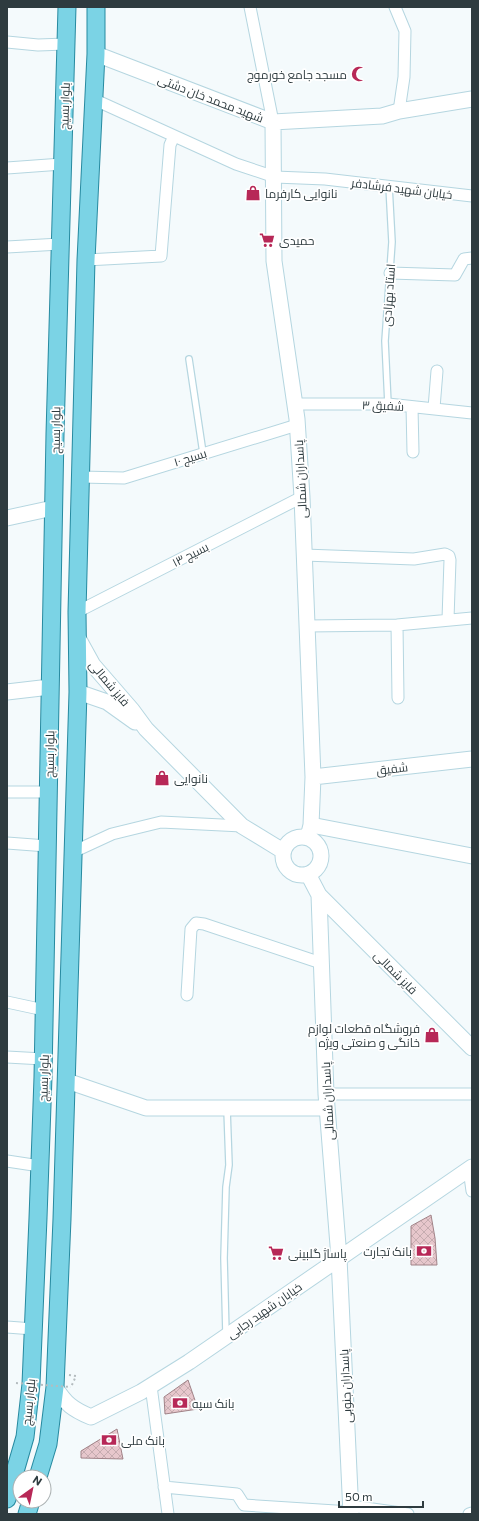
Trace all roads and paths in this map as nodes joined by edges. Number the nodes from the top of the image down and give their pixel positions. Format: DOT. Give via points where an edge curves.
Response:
graph roads {
  1 [pos="67,7"];
  2 [pos="96,7"];
  3 [pos="250,7"];
  4 [pos="395,7"];
  5 [pos="7,42"];
  6 [pos="66,44"];
  7 [pos="96,54"];
  8 [pos="93,99"];
  9 [pos="472,100"];
  10 [pos="399,111"];
  11 [pos="274,122"];
  12 [pos="174,136"];
  13 [pos="62,164"];
  14 [pos="7,168"];
  15 [pos="275,177"];
  16 [pos="389,186"];
  17 [pos="472,196"];
  18 [pos="60,244"];
  19 [pos="7,247"];
  20 [pos="472,258"];
  21 [pos="86,260"];
  22 [pos="390,273"];
  23 [pos="189,359"];
  24 [pos="437,371"];
  25 [pos="294,404"];
  26 [pos="388,404"];
  27 [pos="412,406"];
  28 [pos="434,408"];
  29 [pos="472,413"];
  30 [pos="297,425"];
  31 [pos="413,452"];
  32 [pos="204,453"];
  33 [pos="81,477"];
  34 [pos="302,496"];
  35 [pos="53,508"];
  36 [pos="7,518"];
  37 [pos="304,555"];
  38 [pos="77,612"];
  39 [pos="472,618"];
  40 [pos="448,619"];
  41 [pos="397,625"];
  42 [pos="306,626"];
  43 [pos="77,635"];
  44 [pos="50,687"];
  45 [pos="7,692"];
  46 [pos="78,692"];
  47 [pos="398,698"];
  48 [pos="146,729"];
  49 [pos="472,759"];
  50 [pos="313,777"];
  51 [pos="7,792"];
  52 [pos="48,792"];
  53 [pos="242,826"];
  54 [pos="310,831"];
  55 [pos="7,843"];
  56 [pos="47,846"];
  57 [pos="73,852"];
  58 [pos="283,852"];
  59 [pos="472,856"];
  60 [pos="308,874"];
  61 [pos="319,895"];
  62 [pos="46,898"];
  63 [pos="72,900"];
  64 [pos="321,963"];
  65 [pos="187,995"];
  66 [pos="7,1002"];
  67 [pos="44,1010"];
  68 [pos="472,1048"];
  69 [pos="7,1057"];
  70 [pos="43,1059"];
  71 [pos="66,1081"];
  72 [pos="472,1094"];
  73 [pos="326,1101"];
  74 [pos="227,1108"];
  75 [pos="7,1161"];
  76 [pos="40,1166"];
  77 [pos="470,1168"];
  78 [pos="472,1191"];
  79 [pos="339,1258"];
  80 [pos="7,1327"];
  81 [pos="33,1329"];
  82 [pos="226,1336"];
  83 [pos="76,1376"];
  84 [pos="16,1383"];
  85 [pos="151,1386"];
  86 [pos="63,1387"];
  87 [pos="13,1458"];
  88 [pos="40,1469"];
  89 [pos="164,1488"];
  90 [pos="7,1499"];
  91 [pos="351,1511"];
  92 [pos="472,1513"];
  93 [pos="168,1514"];
  94 [pos="408,1514"];
  95 [pos="469,1514"];
  1 -- 6 [label="main road, بلوار بسیج"];
  2 -- 7 [label="main road, بلوار بسیج"];
  3 -- 11 [label="street"];
  4 -- 10 [label="street" via="406,31 404,77"];
  5 -- 6 [label="street"];
  6 -- 13 [label="main road, بلوار بسیج"];
  7 -- 8 [label="main road, بلوار بسیج"];
  7 -- 11 [label="main road, شهید محمد خان دشتی"];
  8 -- 12 [label="street, خیابان شهید فرشادفر"];
  8 -- 21 [label="main road, بلوار بسیج"];
  9 -- 10 [label="main road, شهید محمد خان دشتی"];
  10 -- 11 [label="main road, شهید محمد خان دشتی" via="382,116"];
  11 -- 15 [label="main road, پاسداران شمالی"];
  12 -- 15 [label="street, خیابان شهید فرشادفر"];
  12 -- 21 [label="street" via="170,145 161,256"];
  13 -- 14 [label="street"];
  13 -- 18 [label="main road, بلوار بسیج"];
  15 -- 16 [label="street, خیابان شهید فرشادفر"];
  15 -- 25 [label="main road, پاسداران شمالی" via="274,261"];
  16 -- 17 [label="street, خیابان شهید فرشادفر"];
  16 -- 22 [label="lane, استاد بهزادی" via="392,242"];
  18 -- 19 [label="street"];
  18 -- 35 [label="main road, بلوار بسیج"];
  20 -- 22 [label="street" via="464,259 456,275"];
  21 -- 33 [label="main road, بلوار بسیج"];
  22 -- 26 [label="lane, استاد بهزادی" via="385,341"];
  23 -- 32 [label="lane"];
  24 -- 28 [label="street"];
  25 -- 26 [label="street, شفیق ۳"];
  25 -- 30 [label="main road, پاسداران شمالی"];
  26 -- 27 [label="street, شفیق ۳"];
  27 -- 28 [label="street, شفیق ۳"];
  27 -- 31 [label="street"];
  28 -- 29 [label="street, شفیق ۳"];
  30 -- 32 [label="street, بسیج ۱۰"];
  30 -- 34 [label="main road, پاسداران شمالی"];
  32 -- 33 [label="street, بسیج ۱۰" via="124,478"];
  33 -- 38 [label="main road, بلوار بسیج"];
  34 -- 37 [label="main road, پاسداران شمالی"];
  34 -- 38 [label="street, بسیج ۱۳"];
  35 -- 36 [label="main road"];
  35 -- 44 [label="main road, بلوار بسیج"];
  37 -- 40 [label="street" via="414,559 445,554 450,560"];
  37 -- 42 [label="main road, پاسداران شمالی"];
  38 -- 43 [label="main road, بلوار بسیج"];
  39 -- 40 [label="street"];
  40 -- 41 [label="street"];
  41 -- 42 [label="street"];
  41 -- 47 [label="street"];
  42 -- 50 [label="main road, پاسداران شمالی"];
  43 -- 46 [label="main road, بلوار بسیج"];
  43 -- 48 [label="main road, فایز شمالی" via="93,665"];
  44 -- 45 [label="main road"];
  44 -- 46 [label="main road"];
  44 -- 52 [label="main road, بلوار بسیج"];
  46 -- 48 [label="main road, فایز شمالی" via="107,702"];
  46 -- 57 [label="main road, بلوار بسیج"];
  48 -- 53 [label="main road, فایز شمالی"];
  49 -- 50 [label="main road, شفیق"];
  50 -- 54 [label="main road, پاسداران شمالی"];
  51 -- 52 [label="street"];
  52 -- 56 [label="main road, بلوار بسیج"];
  53 -- 57 [label="street" via="161,822 112,834"];
  53 -- 58 [label="main road, فایز شمالی"];
  54 -- 58 [label="main road" via="292,839 286,844"];
  54 -- 59 [label="main road"];
  54 -- 60 [label="main road" via="321,856 315,870"];
  55 -- 56 [label="street"];
  56 -- 62 [label="main road, بلوار بسیج"];
  57 -- 63 [label="main road, بلوار بسیج"];
  58 -- 60 [label="main road" via="286,867 292,872"];
  60 -- 61 [label="main road, پاسداران شمالی"];
  61 -- 64 [label="main road, پاسداران شمالی"];
  61 -- 68 [label="main road, فایز شمالی"];
  62 -- 63 [label="main road"];
  62 -- 67 [label="main road, بلوار بسیج"];
  63 -- 71 [label="main road, بلوار بسیج"];
  64 -- 65 [label="street" via="196,923 191,929"];
  64 -- 73 [label="main road, پاسداران شمالی"];
  66 -- 67 [label="street"];
  67 -- 70 [label="main road, بلوار بسیج"];
  69 -- 70 [label="street"];
  70 -- 76 [label="main road, بلوار بسیج"];
  71 -- 74 [label="main road" via="146,1108"];
  71 -- 86 [label="main road, بلوار بسیج"];
  72 -- 73 [label="street"];
  73 -- 74 [label="main road"];
  73 -- 79 [label="main road, پاسداران شمالی"];
  74 -- 82 [label="lane" via="229,1165 224,1258"];
  75 -- 76 [label="street"];
  76 -- 81 [label="main road, بلوار بسیج"];
  77 -- 78 [label="street"];
  77 -- 79 [label="main road, خیابان شهید رجایی"];
  79 -- 82 [label="main road, خیابان شهید رجایی"];
  79 -- 91 [label="main road, پاسداران جنوبی"];
  80 -- 81 [label="street"];
  81 -- 87 [label="main road, بلوار بسیج" via="31,1384 25,1437"];
  82 -- 85 [label="main road, خیابان شهید رجایی"];
  83 -- 86 [label="path"];
  84 -- 86 [label="path, bridge"];
  85 -- 86 [label="main road, خیابان شهید رجایی" via="91,1417 66,1403"];
  85 -- 89 [label="street"];
  86 -- 88 [label="main road, بلوار بسیج"];
  87 -- 90 [label="main road, بلوار بسیج"];
  89 -- 91 [label="street" via="237,1494 244,1505"];
  89 -- 93 [label="street"];
  91 -- 94 [label="street"];
  92 -- 95 [label="street"];
}
